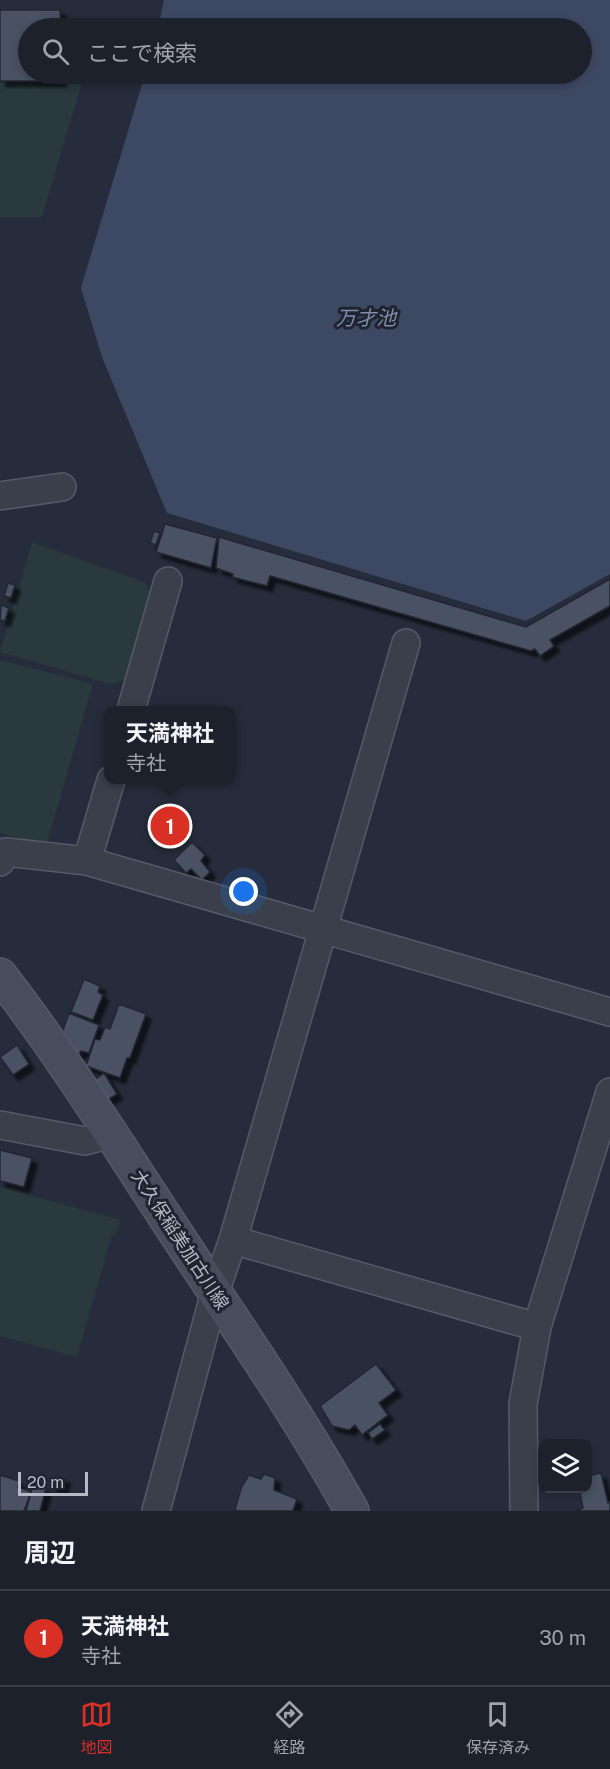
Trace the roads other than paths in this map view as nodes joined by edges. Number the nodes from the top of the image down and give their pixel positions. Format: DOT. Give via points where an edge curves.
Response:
graph roads {
  1 [pos="62,487"];
  2 [pos="0,496"];
  3 [pos="168,581"];
  4 [pos="406,643"];
  5 [pos="132,706"];
  6 [pos="110,784"];
  7 [pos="87,861"];
  8 [pos="0,862"];
  9 [pos="322,928"];
  10 [pos="0,975"];
  11 [pos="610,1012"];
  12 [pos="610,1092"];
  13 [pos="0,1125"];
  14 [pos="111,1134"];
  15 [pos="233,1240"];
  16 [pos="215,1292"];
  17 [pos="537,1327"];
  18 [pos="156,1511"];
  19 [pos="351,1511"];
  20 [pos="524,1511"];
  1 -- 2 [label="street"];
  3 -- 5 [label="street"];
  4 -- 9 [label="street"];
  6 -- 7 [label="street"];
  7 -- 8 [label="street" via="6,852"];
  7 -- 9 [label="street"];
  9 -- 11 [label="street"];
  9 -- 15 [label="street"];
  10 -- 14 [label="main road, 大久保稲美加古川線"];
  12 -- 17 [label="street"];
  13 -- 14 [label="street" via="85,1141"];
  14 -- 16 [label="main road, 大久保稲美加古川線"];
  15 -- 16 [label="street"];
  15 -- 17 [label="street"];
  16 -- 18 [label="street"];
  16 -- 19 [label="main road, 大久保稲美加古川線"];
  17 -- 20 [label="street" via="524,1404"];
}
